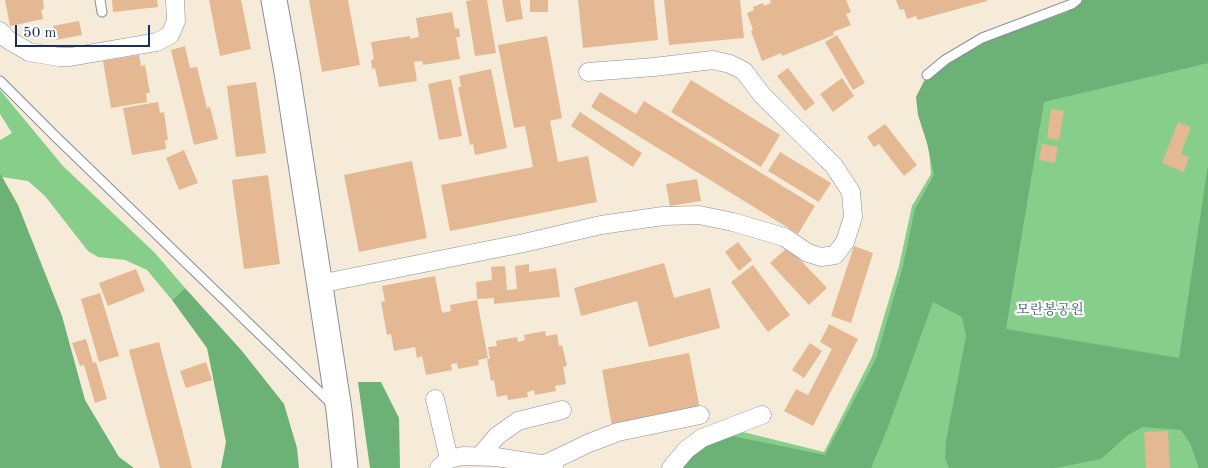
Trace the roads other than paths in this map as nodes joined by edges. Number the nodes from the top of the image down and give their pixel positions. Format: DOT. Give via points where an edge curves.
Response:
graph roads {
  1 [pos="100,0"];
  2 [pos="175,0"];
  3 [pos="274,0"];
  4 [pos="1077,0"];
  5 [pos="102,12"];
  6 [pos="0,31"];
  7 [pos="588,72"];
  8 [pos="927,75"];
  9 [pos="0,80"];
  10 [pos="320,284"];
  11 [pos="435,399"];
  12 [pos="339,410"];
  13 [pos="562,410"];
  14 [pos="700,415"];
  15 [pos="762,415"];
  16 [pos="480,456"];
  17 [pos="444,464"];
  18 [pos="543,464"];
  19 [pos="345,468"];
  20 [pos="563,468"];
  21 [pos="671,468"];
  1 -- 5 [label="lane"];
  2 -- 6 [label="street" via="176,21 170,35 147,44 59,57 29,52"];
  3 -- 10 [label="main road"];
  4 -- 8 [label="lane" via="982,38"];
  7 -- 10 [label="street" via="713,60 744,71 762,95 834,166 850,192 853,217 845,242 835,255 821,257 808,253 784,237 733,222 699,215 663,216 601,225 524,244"];
  9 -- 12 [label="lane"];
  10 -- 12 [label="main road"];
  11 -- 17 [label="street"];
  12 -- 19 [label="main road"];
  13 -- 16 [label="street" via="518,421 497,436"];
  14 -- 18 [label="street" via="618,432"];
  15 -- 21 [label="street" via="702,438 686,450"];
  16 -- 17 [label="street" via="463,456"];
  16 -- 18 [label="street"];
  18 -- 20 [label="street"];
}
